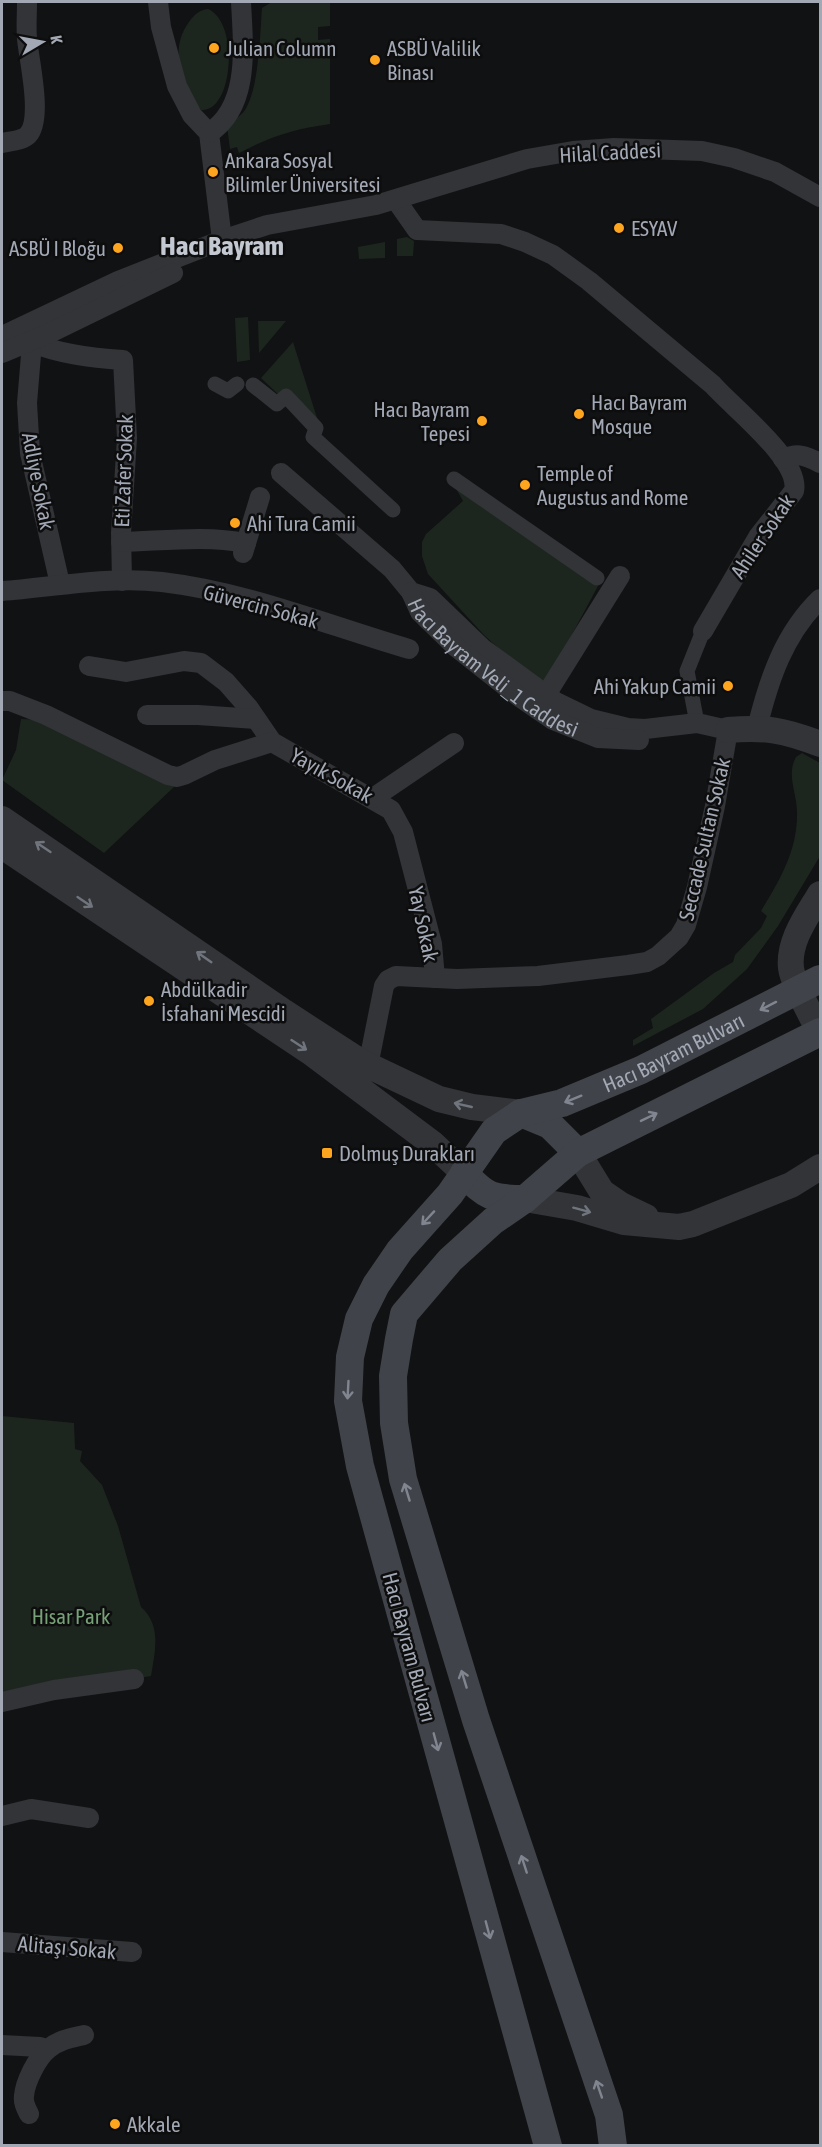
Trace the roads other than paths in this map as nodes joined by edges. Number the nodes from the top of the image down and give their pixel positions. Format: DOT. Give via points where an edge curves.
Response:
graph roads {
  1 [pos="27,2"];
  2 [pos="158,2"];
  3 [pos="241,2"];
  4 [pos="209,133"];
  5 [pos="2,143"];
  6 [pos="820,197"];
  7 [pos="396,200"];
  8 [pos="221,247"];
  9 [pos="2,336"];
  10 [pos="29,342"];
  11 [pos="2,353"];
  12 [pos="215,384"];
  13 [pos="237,384"];
  14 [pos="253,385"];
  15 [pos="783,459"];
  16 [pos="820,463"];
  17 [pos="281,472"];
  18 [pos="454,479"];
  19 [pos="260,497"];
  20 [pos="393,510"];
  21 [pos="121,542"];
  22 [pos="620,576"];
  23 [pos="597,578"];
  24 [pos="122,581"];
  25 [pos="60,584"];
  26 [pos="2,591"];
  27 [pos="820,599"];
  28 [pos="703,631"];
  29 [pos="410,649"];
  30 [pos="88,666"];
  31 [pos="2,701"];
  32 [pos="541,702"];
  33 [pos="147,716"];
  34 [pos="256,719"];
  35 [pos="697,723"];
  36 [pos="757,728"];
  37 [pos="728,730"];
  38 [pos="272,742"];
  39 [pos="454,743"];
  40 [pos="820,744"];
  41 [pos="373,798"];
  42 [pos="391,810"];
  43 [pos="2,819"];
  44 [pos="2,846"];
  45 [pos="820,894"];
  46 [pos="572,973"];
  47 [pos="435,978"];
  48 [pos="810,985"];
  49 [pos="820,1033"];
  50 [pos="368,1065"];
  51 [pos="521,1113"];
  52 [pos="578,1153"];
  53 [pos="820,1167"];
  54 [pos="464,1173"];
  55 [pos="525,1199"];
  56 [pos="663,1225"];
  57 [pos="134,1679"];
  58 [pos="2,1702"];
  59 [pos="2,1816"];
  60 [pos="89,1818"];
  61 [pos="2,1942"];
  62 [pos="132,1952"];
  63 [pos="84,2035"];
  64 [pos="2,2045"];
  65 [pos="46,2049"];
  66 [pos="29,2114"];
  67 [pos="548,2145"];
  68 [pos="613,2145"];
  1 -- 5 [label="street" via="34,124 28,135"];
  2 -- 4 [label="street" via="177,86 192,115"];
  3 -- 4 [label="street" via="242,64 236,95 227,116"];
  4 -- 8 [label="street"];
  6 -- 7 [label="street, Hilal Caddesi" via="775,172 734,158 691,151 614,148 528,159"];
  7 -- 8 [label="street, Hilal Caddesi" via="267,225"];
  7 -- 15 [label="street, Ahiler Sokak" via="417,230 501,234 553,255 713,385 766,436"];
  8 -- 9 [label="street" via="118,281"];
  8 -- 10 [label="street"];
  10 -- 11 [label="street"];
  10 -- 21 [label="street, Eti Zafer Sokak" via="88,358 123,360 127,438"];
  10 -- 25 [label="street, Adliye Sokak" via="30,453"];
  12 -- 13 [label="street" via="228,392"];
  14 -- 20 [label="street" via="277,404 286,396 316,428 313,437"];
  15 -- 16 [label="street" via="797,454"];
  15 -- 28 [label="street, Ahiler Sokak" via="795,484 794,491 758,537"];
  17 -- 32 [label="street, Hacı Bayram Veli_1 Caddesi" via="392,569 411,592 420,612 457,648 518,696"];
  18 -- 23 [label="street"];
  19 -- 21 [label="street" via="245,548 228,540"];
  21 -- 24 [label="street, Eti Zafer Sokak"];
  22 -- 32 [label="street"];
  24 -- 25 [label="street, Güvercin Sokak"];
  24 -- 29 [label="street, Güvercin Sokak" via="160,582 226,592"];
  25 -- 26 [label="street, Güvercin Sokak"];
  27 -- 36 [label="street" via="806,612 782,650"];
  28 -- 35 [label="street, Ahiler Sokak" via="687,671"];
  30 -- 34 [label="street" via="126,672 184,661 201,663 226,682"];
  31 -- 38 [label="street" via="46,715 168,776 184,775 215,760"];
  32 -- 35 [label="street, Hacı Bayram Veli_1 Caddesi" via="628,728"];
  32 -- 37 [label="street, Hacı Bayram Veli_1 Caddesi" via="553,720 598,738 650,740"];
  33 -- 34 [label="street"];
  34 -- 38 [label="street"];
  35 -- 37 [label="street, Hacı Bayram Veli_1 Caddesi"];
  36 -- 37 [label="street, Hacı Bayram Veli_1 Caddesi"];
  36 -- 40 [label="street, Hacı Bayram Veli_1 Caddesi"];
  37 -- 46 [label="street, Seccade Sultan Sokak" via="697,887 679,936 647,962"];
  38 -- 41 [label="street, Yayık Sokak"];
  39 -- 41 [label="street"];
  41 -- 42 [label="street, Yayık Sokak"];
  42 -- 47 [label="street, Yay Sokak" via="403,832 432,944"];
  50 -- 43 [label="street, one-way"];
  44 -- 54 [label="street, one-way" via="313,1054 433,1144"];
  45 -- 48 [label="street" via="791,953 791,970"];
  46 -- 47 [label="street, Yay Sokak"];
  47 -- 50 [label="street" via="396,976 388,980"];
  48 -- 49 [label="street"];
  48 -- 51 [label="main road, Hacı Bayram Bulvarı, one-way" via="641,1070 562,1103"];
  52 -- 49 [label="main road, Hacı Bayram Bulvarı, one-way"];
  51 -- 50 [label="street, one-way" via="439,1099"];
  51 -- 52 [label="main road" via="550,1125"];
  51 -- 54 [label="main road, Hacı Bayram Bulvarı" via="494,1131"];
  52 -- 55 [label="main road, Hacı Bayram Bulvarı"];
  52 -- 56 [label="street" via="602,1192"];
  53 -- 56 [label="street" via="791,1185 693,1224"];
  54 -- 55 [label="main road" via="494,1198"];
  54 -- 67 [label="main road, Hacı Bayram Bulvarı, one-way" via="376,1285 359,1319 350,1357 348,1401 360,1466"];
  55 -- 56 [label="street, one-way" via="577,1208 624,1222"];
  68 -- 55 [label="main road, Hacı Bayram Bulvarı, one-way" via="609,2115 476,1720 403,1479 394,1423 393,1376 404,1314 450,1260 493,1221"];
  57 -- 58 [label="street"];
  59 -- 60 [label="street" via="31,1809"];
  61 -- 62 [label="street, Alitaşı Sokak"];
  63 -- 65 [label="street"];
  64 -- 65 [label="street"];
  65 -- 66 [label="street" via="26,2086 24,2100"];
}
